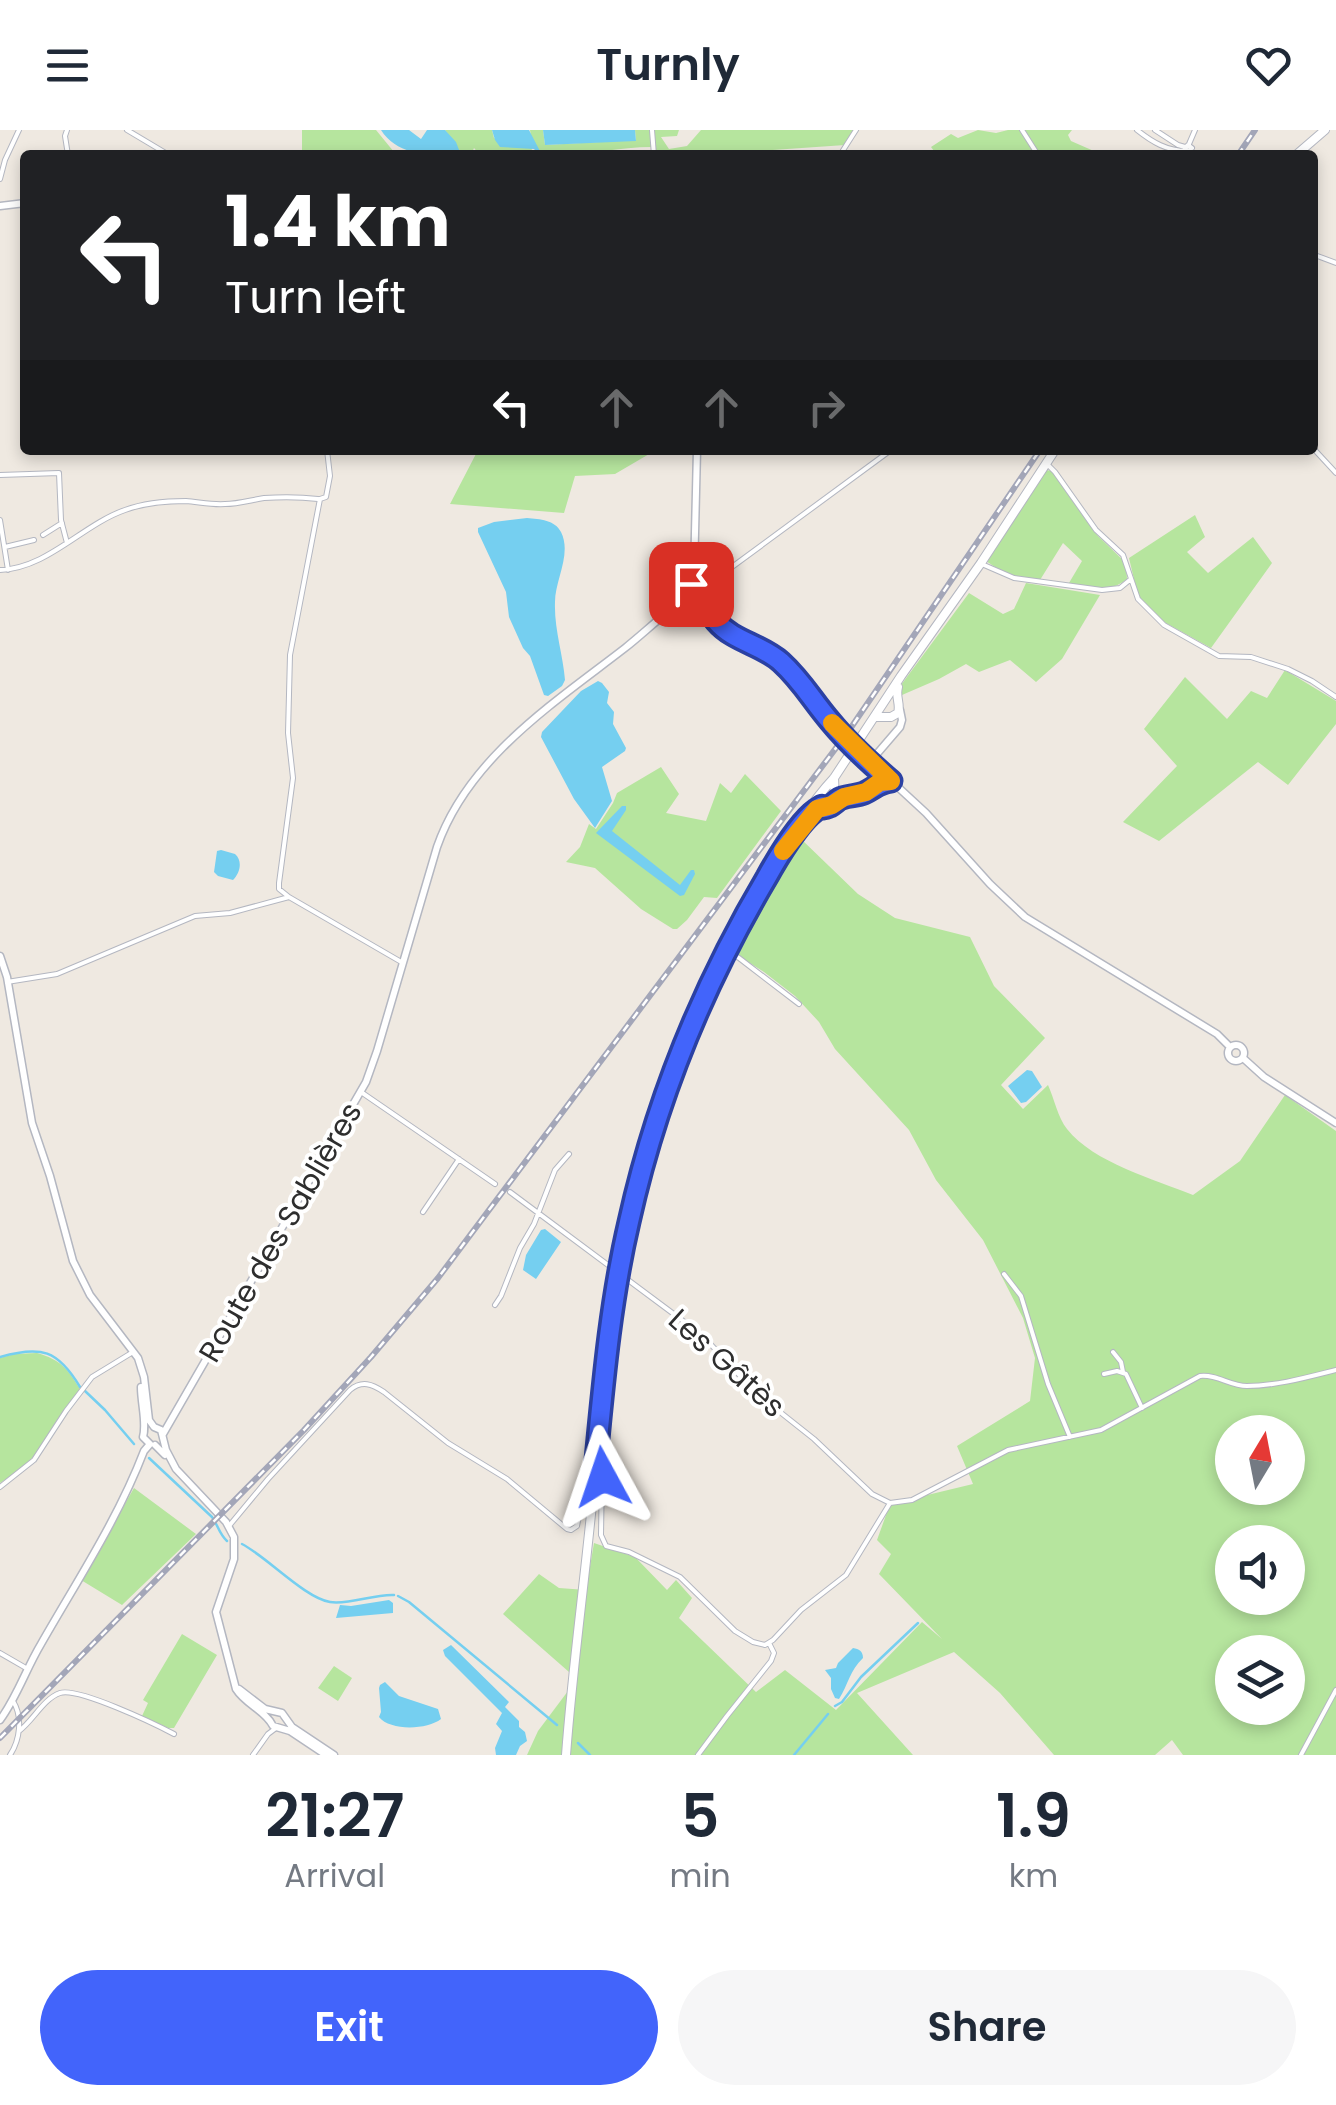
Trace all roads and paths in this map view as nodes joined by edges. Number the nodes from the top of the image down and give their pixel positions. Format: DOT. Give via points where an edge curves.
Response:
graph roads {
  1 [pos="19,130"];
  2 [pos="127,130"];
  3 [pos="1136,130"];
  4 [pos="1155,130"];
  5 [pos="1195,130"];
  6 [pos="1326,130"];
  7 [pos="1188,148"];
  8 [pos="161,150"];
  9 [pos="1191,150"];
  10 [pos="1302,150"];
  11 [pos="0,179"];
  12 [pos="1318,454"];
  13 [pos="328,455"];
  14 [pos="698,455"];
  15 [pos="885,455"];
  16 [pos="1051,455"];
  17 [pos="1046,463"];
  18 [pos="1336,473"];
  19 [pos="0,475"];
  20 [pos="320,500"];
  21 [pos="0,520"];
  22 [pos="62,523"];
  23 [pos="43,535"];
  24 [pos="34,540"];
  25 [pos="67,544"];
  26 [pos="5,546"];
  27 [pos="981,563"];
  28 [pos="0,570"];
  29 [pos="8,570"];
  30 [pos="721,574"];
  31 [pos="1131,579"];
  32 [pos="697,586"];
  33 [pos="657,620"];
  34 [pos="927,641"];
  35 [pos="1336,698"];
  36 [pos="884,703"];
  37 [pos="898,706"];
  38 [pos="888,716"];
  39 [pos="875,717"];
  40 [pos="897,728"];
  41 [pos="870,762"];
  42 [pos="877,768"];
  43 [pos="891,781"];
  44 [pos="880,782"];
  45 [pos="834,794"];
  46 [pos="818,798"];
  47 [pos="826,806"];
  48 [pos="785,848"];
  49 [pos="279,889"];
  50 [pos="289,897"];
  51 [pos="275,900"];
  52 [pos="726,951"];
  53 [pos="0,958"];
  54 [pos="403,963"];
  55 [pos="6,982"];
  56 [pos="799,1004"];
  57 [pos="361,1092"];
  58 [pos="1336,1124"];
  59 [pos="569,1154"];
  60 [pos="459,1159"];
  61 [pos="495,1184"];
  62 [pos="510,1192"];
  63 [pos="423,1212"];
  64 [pos="538,1212"];
  65 [pos="619,1273"];
  66 [pos="1004,1274"];
  67 [pos="632,1281"];
  68 [pos="616,1290"];
  69 [pos="495,1304"];
  70 [pos="133,1352"];
  71 [pos="1112,1352"];
  72 [pos="1336,1370"];
  73 [pos="1123,1372"];
  74 [pos="1104,1374"];
  75 [pos="1142,1408"];
  76 [pos="154,1436"];
  77 [pos="1070,1438"];
  78 [pos="595,1470"];
  79 [pos="0,1487"];
  80 [pos="890,1504"];
  81 [pos="228,1524"];
  82 [pos="769,1643"];
  83 [pos="0,1653"];
  84 [pos="28,1668"];
  85 [pos="234,1681"];
  86 [pos="1336,1690"];
  87 [pos="13,1701"];
  88 [pos="276,1712"];
  89 [pos="0,1720"];
  90 [pos="277,1724"];
  91 [pos="18,1731"];
  92 [pos="174,1734"];
  93 [pos="10,1755"];
  94 [pos="253,1755"];
  95 [pos="326,1755"];
  96 [pos="334,1755"];
  97 [pos="566,1755"];
  98 [pos="698,1755"];
  99 [pos="1302,1755"];
  1 -- 11 [label="street"];
  2 -- 8 [label="street"];
  3 -- 7 [label="street" via="1160,146"];
  4 -- 7 [label="street"];
  5 -- 7 [label="street"];
  6 -- 10 [label="main road"];
  7 -- 9 [label="street"];
  12 -- 18 [label="street"];
  13 -- 20 [label="street" via="330,476"];
  14 -- 32 [label="street"];
  15 -- 30 [label="street"];
  16 -- 17 [label="main road"];
  17 -- 27 [label="main road"];
  17 -- 31 [label="street" via="1123,555"];
  19 -- 22 [label="street" via="59,473"];
  20 -- 25 [label="street" via="155,503 98,522"];
  20 -- 49 [label="street" via="290,654 293,778"];
  21 -- 26 [label="street"];
  22 -- 23 [label="street"];
  22 -- 25 [label="street"];
  24 -- 26 [label="street"];
  25 -- 29 [label="street"];
  26 -- 29 [label="street"];
  27 -- 31 [label="street" via="1014,578 1102,590"];
  27 -- 34 [label="main road"];
  28 -- 29 [label="street"];
  30 -- 32 [label="street"];
  30 -- 32 [label="street"];
  31 -- 35 [label="street" via="1138,599 1177,634 1220,656 1288,670"];
  32 -- 33 [label="street"];
  32 -- 33 [label="street" via="680,593"];
  32 -- 41 [label="street, bridge" via="729,634 766,650 797,677"];
  33 -- 54 [label="street, Route des Sablières" via="526,726 477,776 442,834"];
  34 -- 36 [label="main road"];
  34 -- 37 [label="main road" via="898,686"];
  36 -- 37 [label="main road" via="892,699"];
  36 -- 38 [label="main road"];
  36 -- 39 [label="main road"];
  37 -- 38 [label="main road"];
  37 -- 40 [label="street"];
  38 -- 39 [label="main road"];
  38 -- 40 [label="street"];
  39 -- 45 [label="main road" via="834,778"];
  40 -- 41 [label="street"];
  41 -- 42 [label="street"];
  42 -- 43 [label="street"];
  42 -- 44 [label="street"];
  43 -- 44 [label="street"];
  43 -- 58 [label="street" via="1025,917 1230,1047 1241,1046 1243,1058 1264,1076"];
  44 -- 45 [label="street" via="866,792"];
  45 -- 46 [label="main road" via="820,792"];
  45 -- 47 [label="main road"];
  46 -- 47 [label="main road"];
  46 -- 48 [label="main road"];
  47 -- 48 [label="main road"];
  48 -- 52 [label="main road"];
  49 -- 50 [label="street"];
  49 -- 51 [label="street"];
  50 -- 51 [label="street"];
  50 -- 54 [label="street"];
  51 -- 55 [label="street" via="195,916 57,974"];
  52 -- 56 [label="street"];
  52 -- 65 [label="main road" via="657,1117"];
  53 -- 55 [label="street"];
  54 -- 57 [label="street, Route des Sablières"];
  55 -- 70 [label="street" via="30,1111 72,1261"];
  57 -- 60 [label="street"];
  57 -- 76 [label="street, Route des Sablières"];
  59 -- 64 [label="street"];
  60 -- 61 [label="street"];
  60 -- 63 [label="street"];
  62 -- 64 [label="street, Les Gâtès"];
  64 -- 65 [label="street, Les Gâtès"];
  64 -- 69 [label="street"];
  65 -- 67 [label="street, Les Gâtès"];
  65 -- 68 [label="main road"];
  66 -- 77 [label="street" via="1022,1296"];
  67 -- 68 [label="street"];
  67 -- 80 [label="street, Les Gâtès"];
  68 -- 78 [label="main road"];
  70 -- 76 [label="street"];
  70 -- 79 [label="street" via="92,1377 42,1451"];
  71 -- 73 [label="street"];
  72 -- 75 [label="street" via="1246,1386 1200,1376"];
  73 -- 74 [label="street"];
  73 -- 75 [label="street"];
  75 -- 77 [label="street"];
  76 -- 81 [label="street"];
  76 -- 84 [label="street"];
  77 -- 80 [label="street" via="1008,1450 912,1500"];
  78 -- 81 [label="street" via="586,1478 577,1526 568,1530 507,1478 376,1388 360,1384"];
  78 -- 82 [label="street" via="603,1477 600,1536 606,1546 680,1577 741,1635"];
  78 -- 97 [label="main road"];
  80 -- 82 [label="street" via="846,1574"];
  81 -- 85 [label="street" via="234,1554 216,1618"];
  82 -- 98 [label="street" via="772,1662"];
  83 -- 84 [label="street"];
  84 -- 87 [label="street"];
  85 -- 88 [label="street"];
  85 -- 90 [label="street" via="243,1698"];
  86 -- 99 [label="street"];
  87 -- 89 [label="street"];
  87 -- 91 [label="street"];
  88 -- 90 [label="street"];
  88 -- 90 [label="street" via="283,1713"];
  90 -- 94 [label="street"];
  90 -- 95 [label="street"];
  90 -- 96 [label="street"];
  91 -- 92 [label="street" via="53,1697 68,1692"];
  91 -- 93 [label="street"];
}
